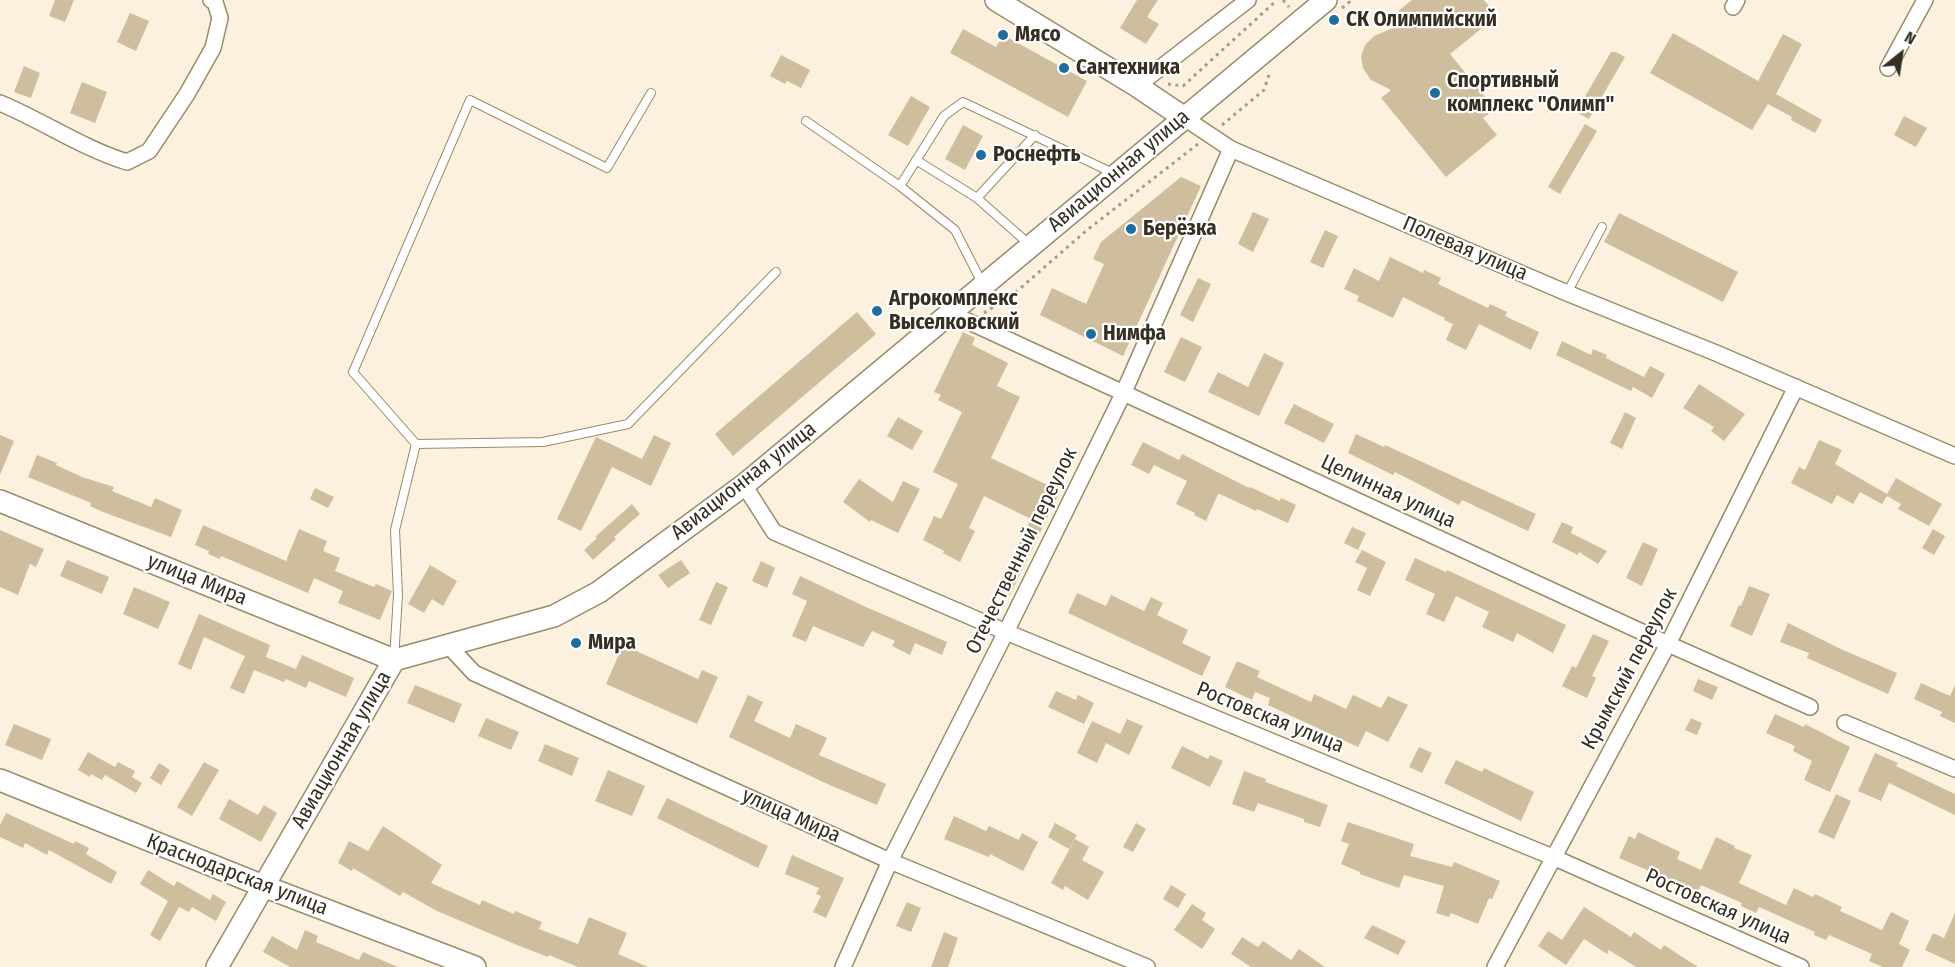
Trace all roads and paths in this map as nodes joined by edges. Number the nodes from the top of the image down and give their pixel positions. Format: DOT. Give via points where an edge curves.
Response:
graph roads {
  1 [pos="996,0"];
  2 [pos="1248,0"];
  3 [pos="1277,0"];
  4 [pos="1352,0"];
  5 [pos="1925,0"];
  6 [pos="213,1"];
  7 [pos="1331,7"];
  8 [pos="1272,67"];
  9 [pos="1888,68"];
  10 [pos="1142,82"];
  11 [pos="651,93"];
  12 [pos="0,103"];
  13 [pos="1183,117"];
  14 [pos="806,121"];
  15 [pos="1035,135"];
  16 [pos="1209,135"];
  17 [pos="1231,149"];
  18 [pos="916,160"];
  19 [pos="1115,174"];
  20 [pos="900,186"];
  21 [pos="977,198"];
  22 [pos="1602,227"];
  23 [pos="1030,245"];
  24 [pos="776,272"];
  25 [pos="983,284"];
  26 [pos="1567,293"];
  27 [pos="950,313"];
  28 [pos="970,322"];
  29 [pos="1796,387"];
  30 [pos="1123,394"];
  31 [pos="416,444"];
  32 [pos="1955,456"];
  33 [pos="744,485"];
  34 [pos="0,501"];
  35 [pos="1006,632"];
  36 [pos="1668,644"];
  37 [pos="447,645"];
  38 [pos="394,660"];
  39 [pos="1810,707"];
  40 [pos="1845,723"];
  41 [pos="1955,769"];
  42 [pos="0,780"];
  43 [pos="1555,858"];
  44 [pos="890,861"];
  45 [pos="263,886"];
  46 [pos="217,967"];
  47 [pos="475,967"];
  48 [pos="843,967"];
  49 [pos="1147,967"];
  50 [pos="1495,967"];
  51 [pos="1801,967"];
  1 -- 10 [label="main road, Полевая улица"];
  2 -- 10 [label="street"];
  3 -- 10 [label="path" via="1183,86"];
  4 -- 7 [label="path"];
  5 -- 9 [label="street"];
  6 -- 12 [label="street" via="220,18 213,48 149,151 127,162 104,155"];
  7 -- 13 [label="main road, Авиационная улица"];
  8 -- 16 [label="path" via="1264,90"];
  10 -- 13 [label="main road, Полевая улица"];
  11 -- 31 [label="lane" via="607,168 470,100 353,372"];
  13 -- 16 [label="street, Полевая улица"];
  13 -- 19 [label="main road, Авиационная улица"];
  14 -- 20 [label="lane"];
  15 -- 18 [label="lane" via="963,102 944,116"];
  15 -- 19 [label="lane"];
  15 -- 21 [label="lane"];
  16 -- 17 [label="street, Полевая улица"];
  16 -- 28 [label="path" via="1087,230 1015,293"];
  17 -- 26 [label="street, Полевая улица"];
  17 -- 30 [label="street, Отечественный переулок"];
  18 -- 20 [label="lane"];
  18 -- 21 [label="lane"];
  19 -- 23 [label="main road, Авиационная улица"];
  20 -- 25 [label="lane" via="955,230"];
  21 -- 23 [label="lane"];
  22 -- 26 [label="lane"];
  23 -- 25 [label="main road, Авиационная улица"];
  24 -- 31 [label="lane" via="628,424 543,441"];
  25 -- 27 [label="main road, Авиационная улица"];
  26 -- 29 [label="street, Полевая улица"];
  27 -- 28 [label="street, Целинная улица"];
  27 -- 33 [label="main road, Авиационная улица"];
  28 -- 30 [label="street, Целинная улица"];
  29 -- 32 [label="street, Полевая улица"];
  29 -- 36 [label="street, Крымский переулок"];
  30 -- 35 [label="street, Отечественный переулок"];
  30 -- 36 [label="street, Целинная улица"];
  31 -- 38 [label="lane" via="395,531 398,595"];
  33 -- 35 [label="street, Ростовская улица" via="774,532"];
  33 -- 37 [label="main road, Авиационная улица" via="599,592 554,615"];
  34 -- 38 [label="main road, улица Мира"];
  35 -- 43 [label="street, Ростовская улица"];
  35 -- 44 [label="street, Отечественный переулок"];
  36 -- 39 [label="street, Целинная улица"];
  36 -- 43 [label="street, Крымский переулок"];
  37 -- 38 [label="main road, Авиационная улица"];
  37 -- 44 [label="street, улица Мира" via="474,673"];
  38 -- 45 [label="main road, Авиационная улица"];
  40 -- 41 [label="street"];
  42 -- 45 [label="main road, Краснодарская улица"];
  43 -- 50 [label="street, Крымский переулок"];
  43 -- 51 [label="street, Ростовская улица"];
  44 -- 48 [label="street, Отечественный переулок"];
  44 -- 49 [label="street, улица Мира"];
  45 -- 46 [label="main road, Авиационная улица"];
  45 -- 47 [label="main road, Краснодарская улица"];
}
